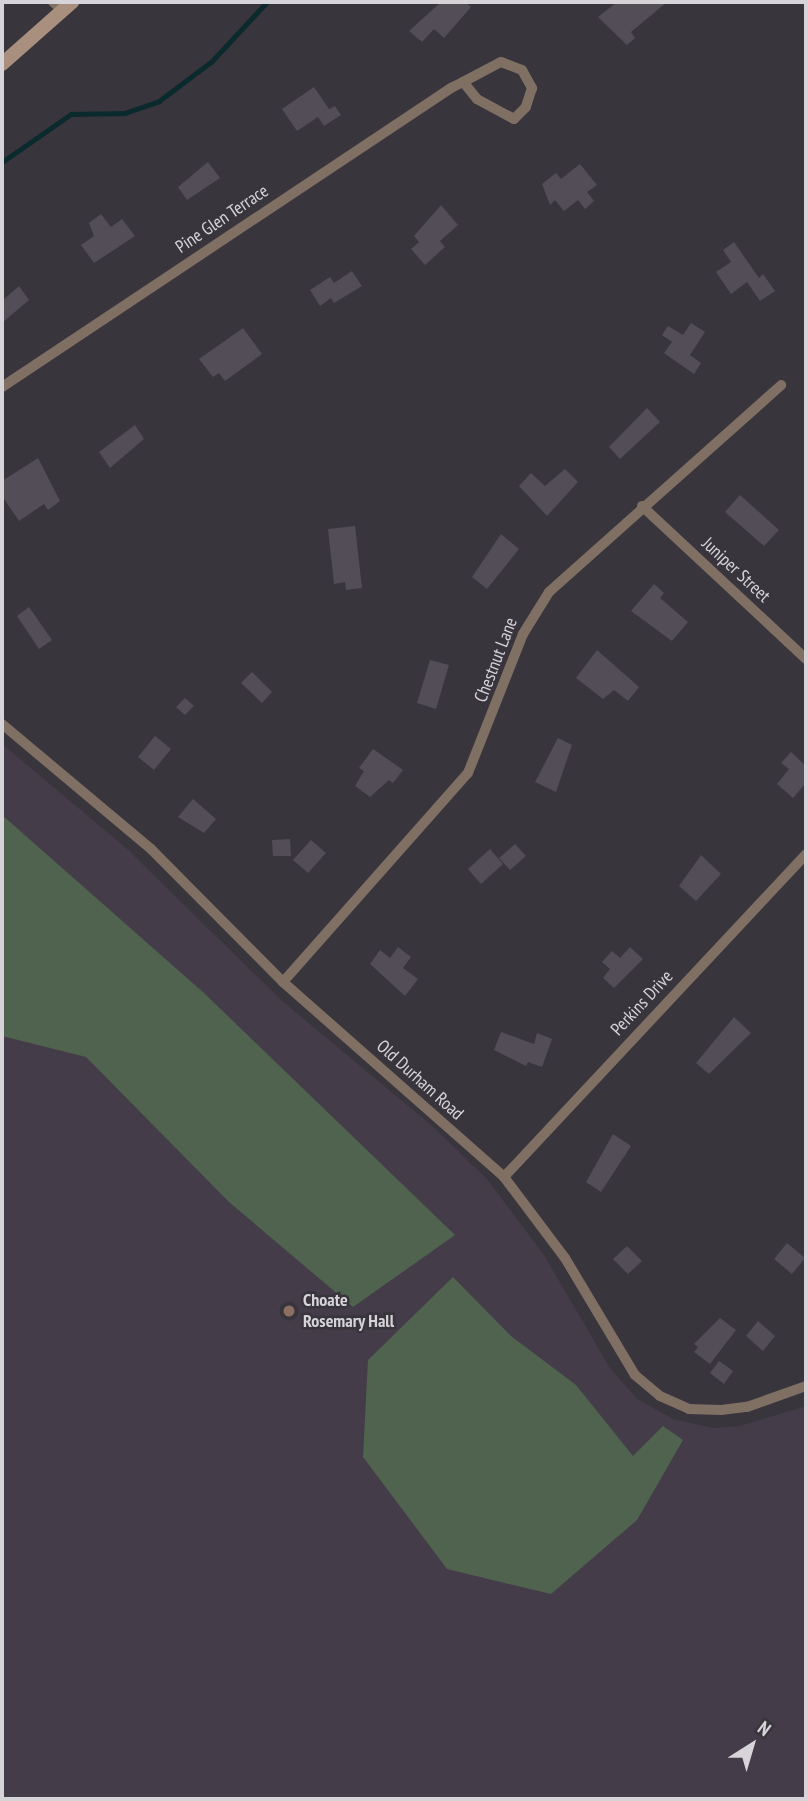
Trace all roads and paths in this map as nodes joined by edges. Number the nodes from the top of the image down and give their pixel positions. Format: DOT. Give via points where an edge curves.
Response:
graph roads {
  1 [pos="62,4"];
  2 [pos="2,64"];
  3 [pos="463,82"];
  4 [pos="781,385"];
  5 [pos="2,387"];
  6 [pos="642,506"];
  7 [pos="806,659"];
  8 [pos="2,724"];
  9 [pos="806,854"];
  10 [pos="283,982"];
  11 [pos="504,1177"];
  12 [pos="806,1386"];
  1 -- 2 [label="main road"];
  3 -- 3 [label="street, Pine Glen Terrace" via="501,62 522,70 532,88 526,107 514,120 477,99"];
  3 -- 5 [label="street, Pine Glen Terrace"];
  4 -- 6 [label="street, Chestnut Lane"];
  6 -- 7 [label="street, Juniper Street"];
  6 -- 10 [label="street, Chestnut Lane" via="541,602 523,634 468,773"];
  8 -- 10 [label="street, Old Durham Road" via="151,849"];
  9 -- 11 [label="street, Perkins Drive"];
  10 -- 11 [label="street, Old Durham Road"];
  11 -- 12 [label="street, Old Durham Road" via="565,1258 635,1376 660,1396 689,1409 720,1410 747,1407"];
}
